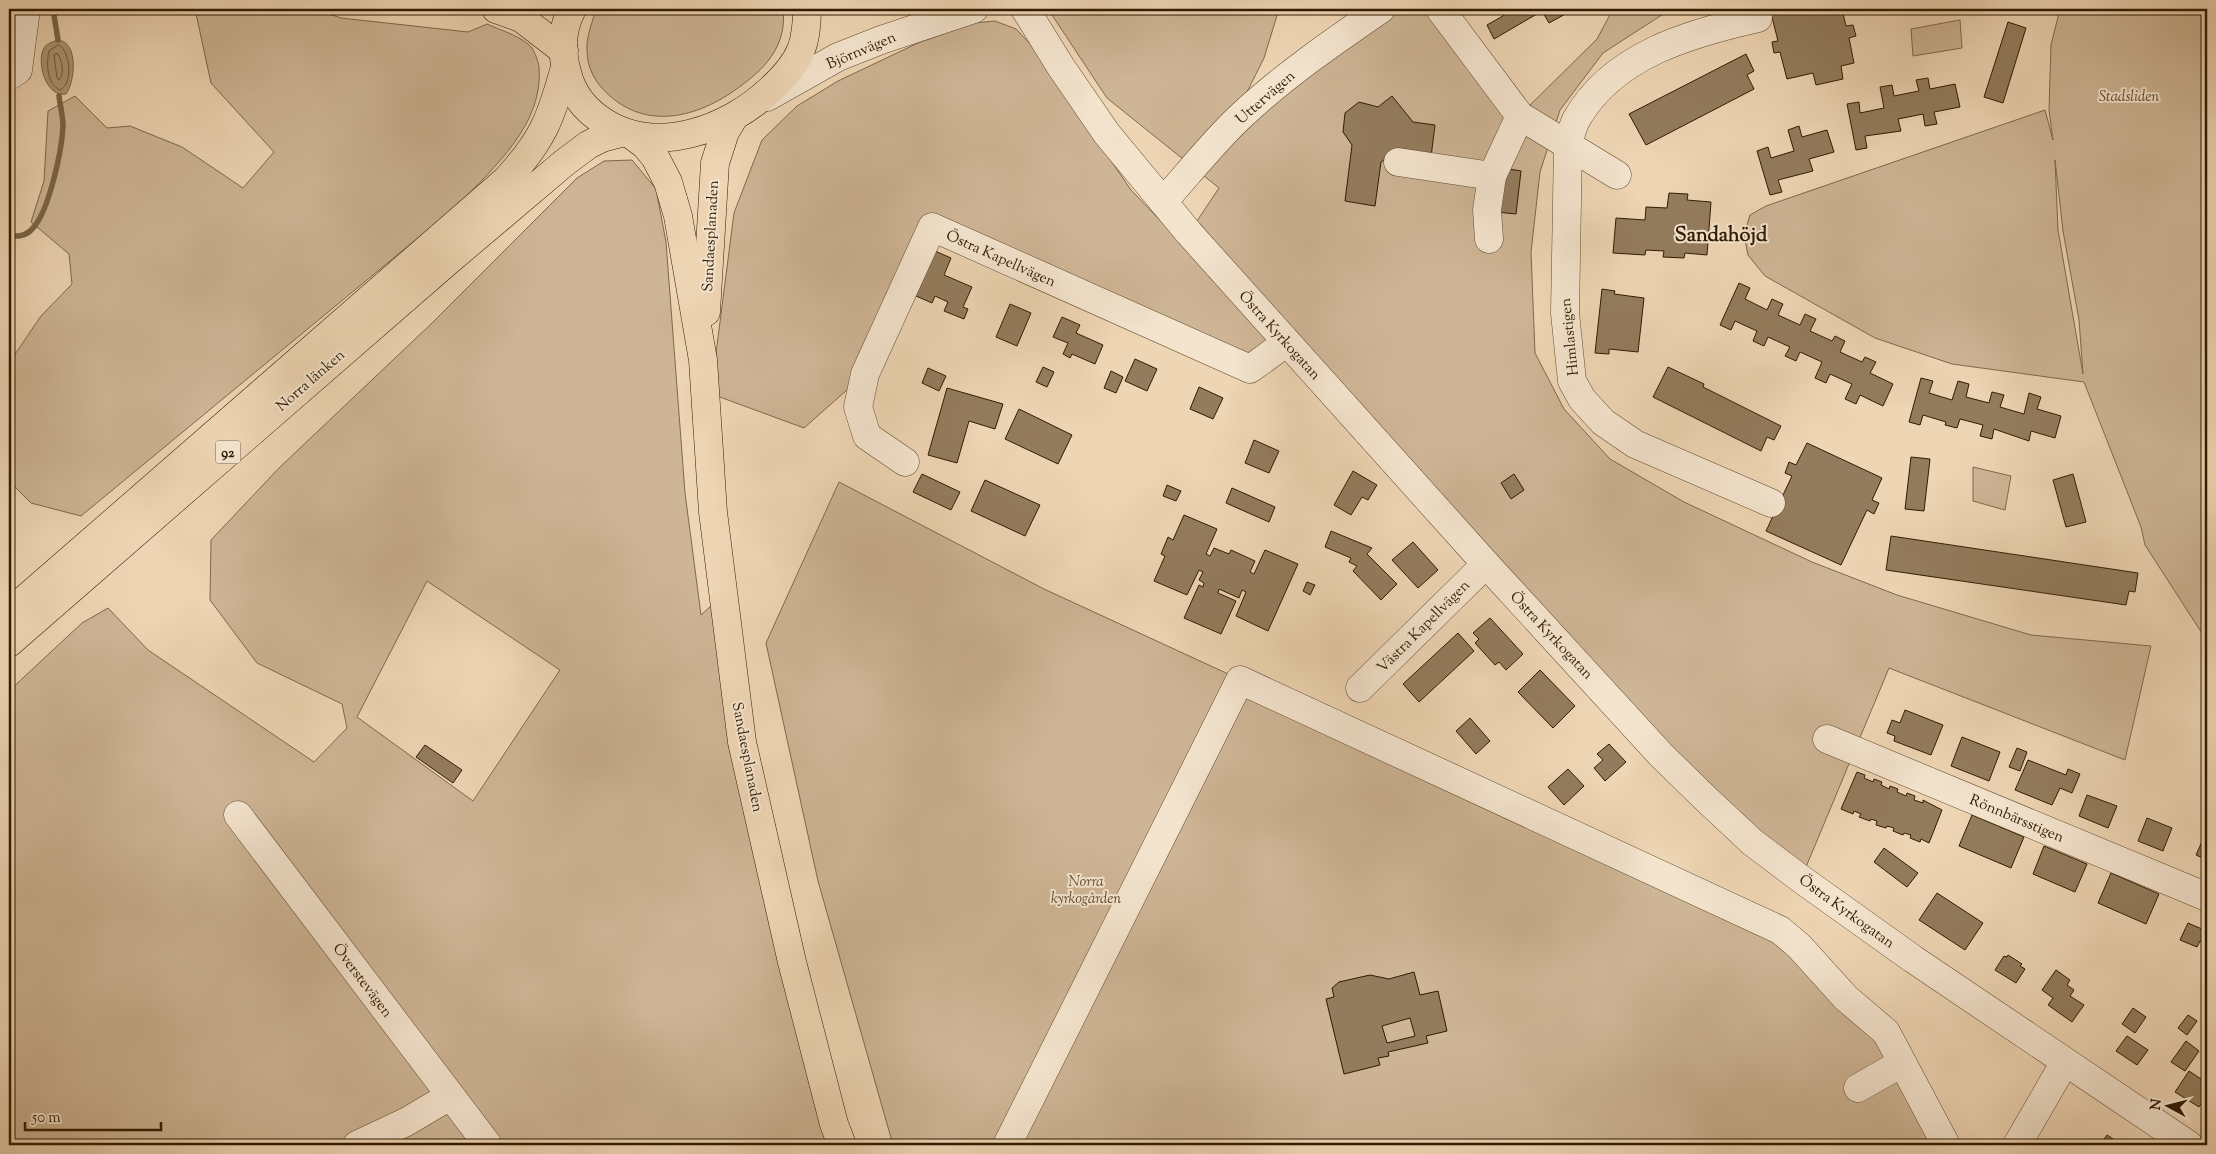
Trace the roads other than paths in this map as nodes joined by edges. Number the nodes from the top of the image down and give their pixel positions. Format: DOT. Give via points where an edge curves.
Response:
graph roads {
  1 [pos="26,9"];
  2 [pos="496,9"];
  3 [pos="572,9"];
  4 [pos="807,9"];
  5 [pos="974,9"];
  6 [pos="1025,9"];
  7 [pos="1381,9"];
  8 [pos="1440,9"];
  9 [pos="1758,18"];
  10 [pos="565,59"];
  11 [pos="9,76"];
  12 [pos="745,110"];
  13 [pos="1520,116"];
  14 [pos="626,134"];
  15 [pos="1568,146"];
  16 [pos="1398,162"];
  17 [pos="1617,175"];
  18 [pos="1492,176"];
  19 [pos="1163,202"];
  20 [pos="1489,239"];
  21 [pos="1286,342"];
  22 [pos="703,360"];
  23 [pos="905,462"];
  24 [pos="1771,503"];
  25 [pos="1486,564"];
  26 [pos="9,613"];
  27 [pos="9,643"];
  28 [pos="1360,688"];
  29 [pos="1827,739"];
  30 [pos="238,815"];
  31 [pos="2207,897"];
  32 [pos="2065,1062"];
  33 [pos="1902,1063"];
  34 [pos="1858,1088"];
  35 [pos="450,1096"];
  36 [pos="357,1145"];
  37 [pos="488,1145"];
  38 [pos="842,1145"];
  39 [pos="1008,1145"];
  40 [pos="1946,1145"];
  41 [pos="2017,1145"];
  42 [pos="2189,1145"];
  1 -- 11 [label="street" via="18,70"];
  2 -- 10 [label="main road" via="521,18"];
  3 -- 10 [label="main road" via="564,32"];
  4 -- 12 [label="main road" via="807,28 801,51 780,81"];
  5 -- 12 [label="street, Björnvägen" via="838,57"];
  6 -- 19 [label="street, Östra Kyrkogatan" via="1107,134"];
  7 -- 19 [label="street, Uttervägen" via="1275,86 1242,116"];
  8 -- 13 [label="street"];
  9 -- 15 [label="street, Himlastigen" via="1676,41 1639,58 1610,80 1588,103 1576,121"];
  10 -- 14 [label="main road" via="569,80 582,104 592,115"];
  10 -- 26 [label="main road, Norra länken / 92" via="547,124 529,155 506,180"];
  12 -- 14 [label="main road" via="712,127 687,134 656,138"];
  12 -- 22 [label="main road, Sandaesplanaden" via="725,132 712,181"];
  13 -- 15 [label="street"];
  13 -- 18 [label="street"];
  14 -- 22 [label="main road, Sandaesplanaden" via="645,145 668,182 678,216"];
  14 -- 27 [label="main road, Norra länken / 92" via="588,144 564,163"];
  15 -- 17 [label="street"];
  15 -- 24 [label="street, Himlastigen" via="1565,313 1572,381 1582,400 1603,422 1635,444"];
  16 -- 18 [label="street"];
  18 -- 20 [label="street"];
  19 -- 21 [label="street, Östra Kyrkogatan"];
  21 -- 23 [label="street, Östra Kapellvägen" via="1250,369 932,227 865,374 858,407 867,436"];
  21 -- 25 [label="street, Östra Kyrkogatan"];
  22 -- 38 [label="main road, Sandaesplanaden" via="713,512 742,742 792,962"];
  25 -- 28 [label="street, Västra Kapellvägen"];
  25 -- 32 [label="street, Östra Kyrkogatan" via="1661,754 1752,842 1913,959"];
  29 -- 31 [label="street, Rönnbärsstigen"];
  30 -- 35 [label="street, Överstevägen"];
  32 -- 41 [label="street"];
  32 -- 42 [label="street, Östra Kyrkogatan"];
  33 -- 34 [label="street"];
  33 -- 39 [label="street" via="1886,1032 1846,998 1780,930 1240,680"];
  33 -- 40 [label="street"];
  35 -- 36 [label="street"];
  35 -- 37 [label="street, Överstevägen"];
}
